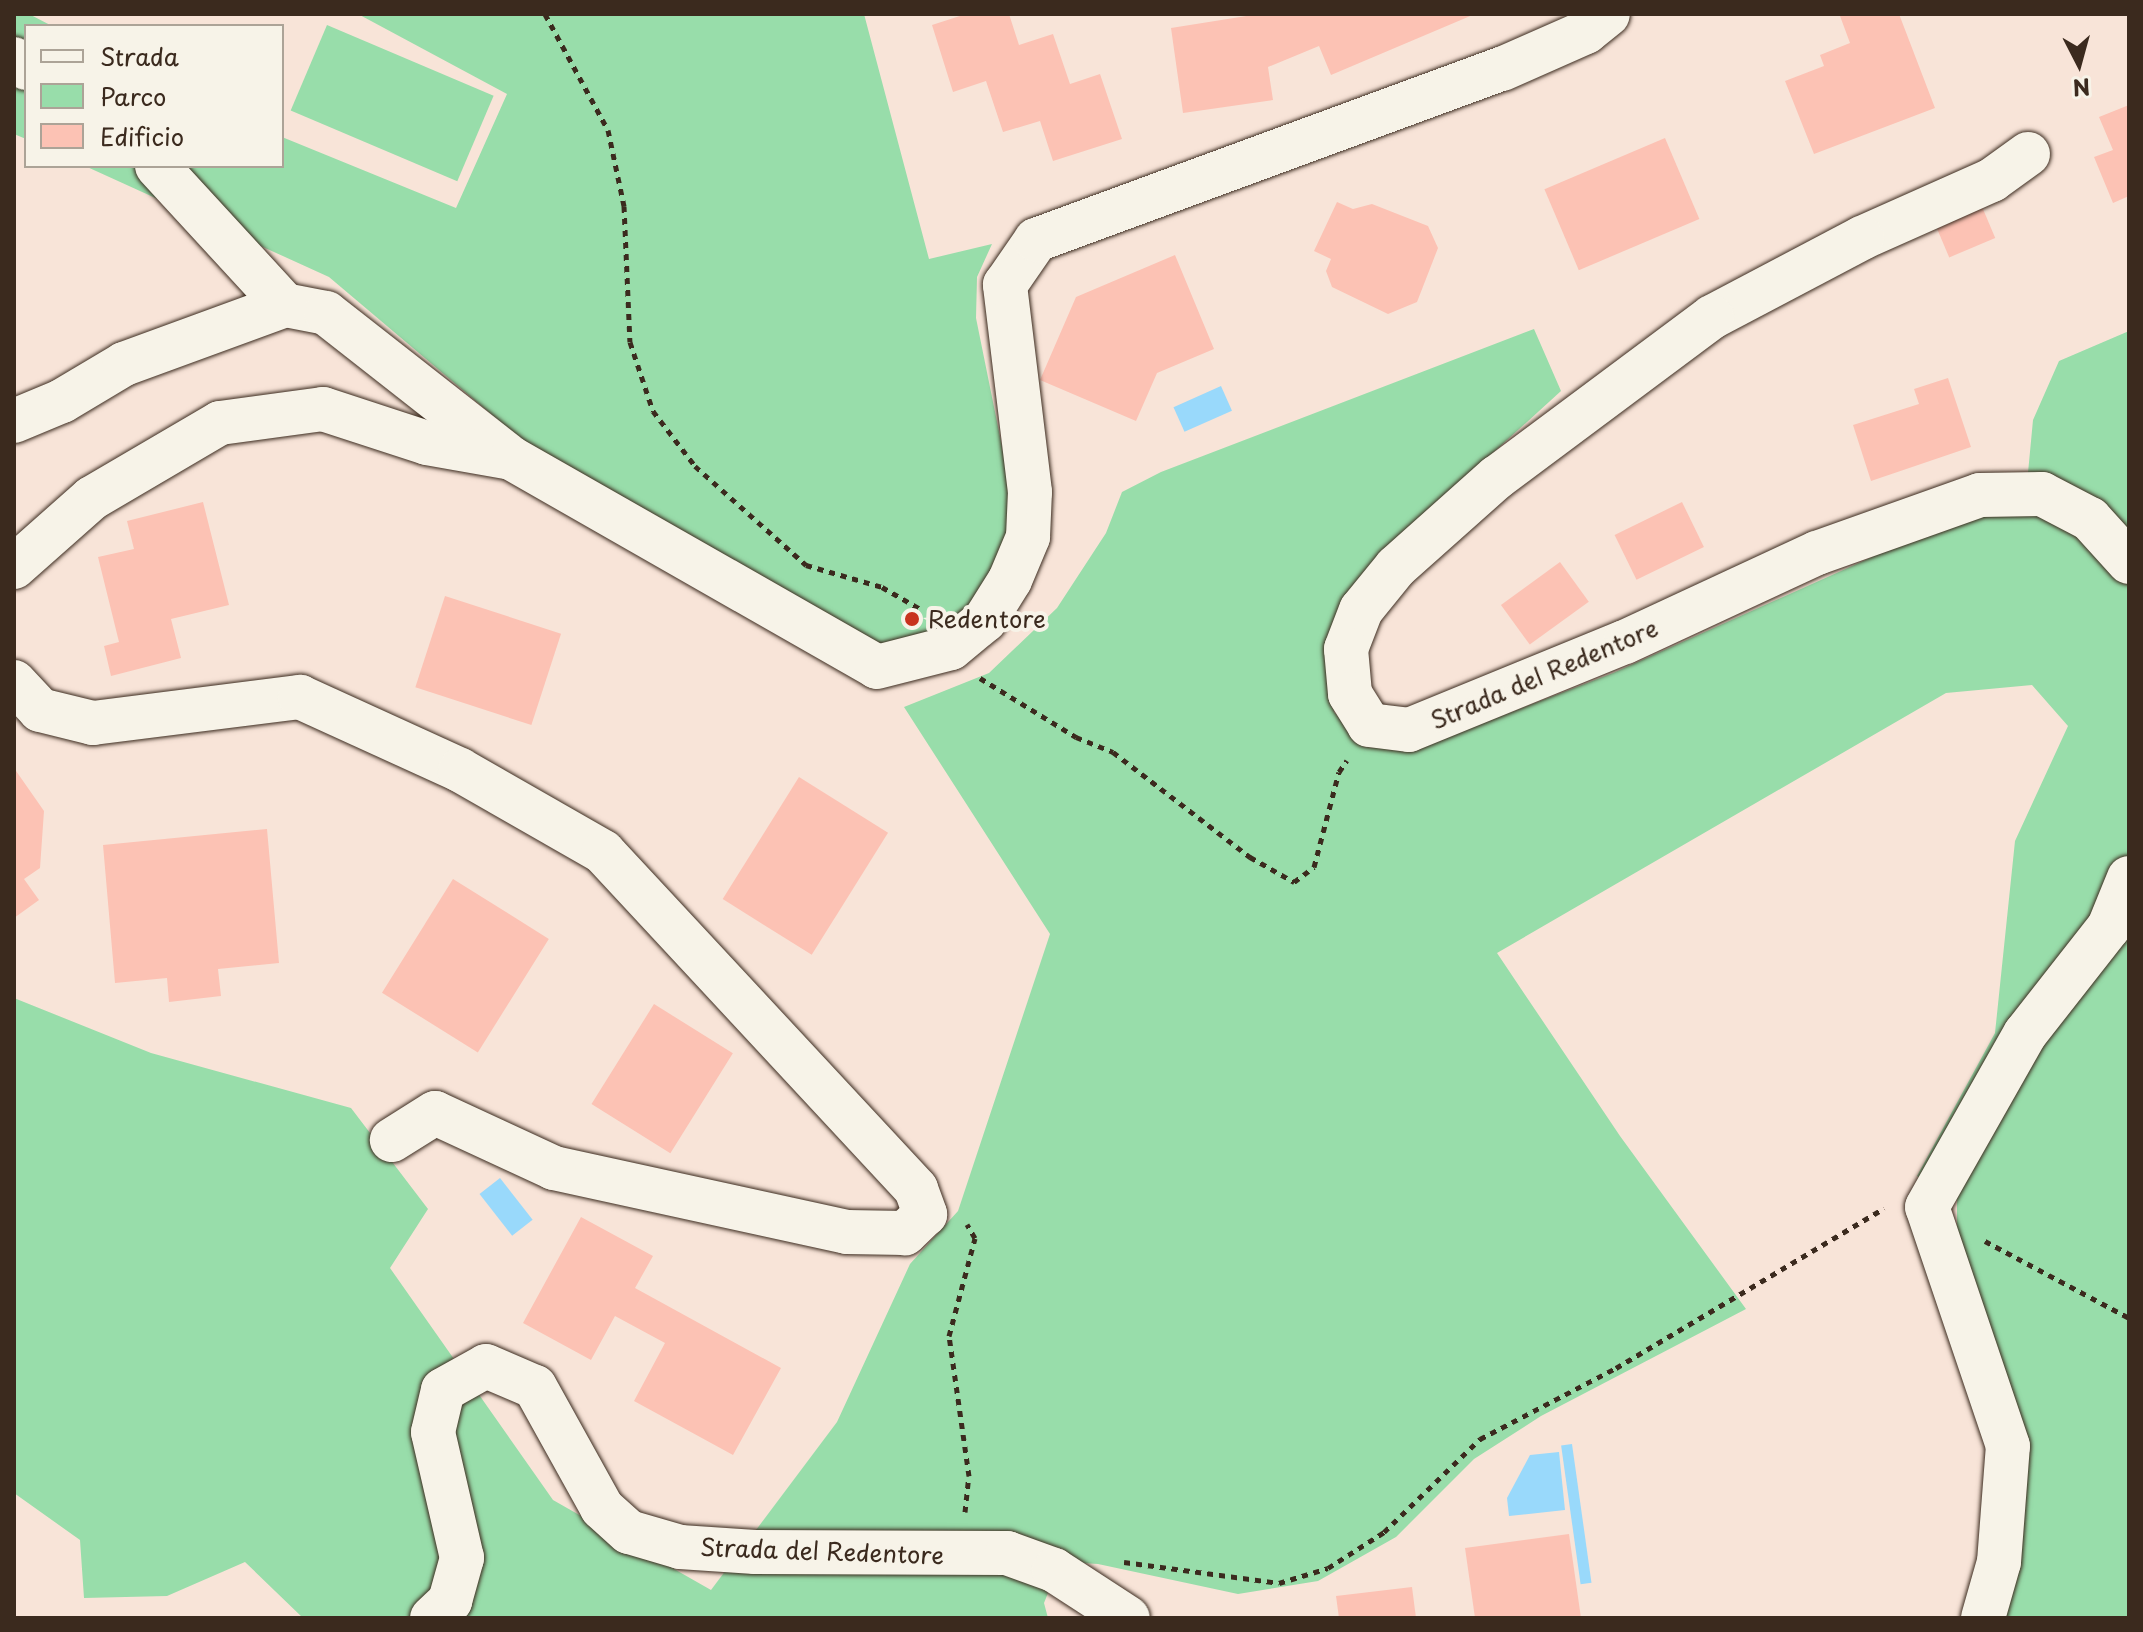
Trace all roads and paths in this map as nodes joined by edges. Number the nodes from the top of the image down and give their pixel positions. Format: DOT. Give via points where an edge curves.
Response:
graph roads {
  1 [pos="545,14"];
  2 [pos="1608,14"];
  3 [pos="2028,154"];
  4 [pos="159,168"];
  5 [pos="285,305"];
  6 [pos="14,421"];
  7 [pos="511,458"];
  8 [pos="2129,562"];
  9 [pos="14,567"];
  10 [pos="951,648"];
  11 [pos="14,682"];
  12 [pos="1369,725"];
  13 [pos="2129,878"];
  14 [pos="392,1140"];
  15 [pos="1927,1207"];
  16 [pos="925,1214"];
  17 [pos="2129,1318"];
  18 [pos="949,1555"];
  19 [pos="1114,1561"];
  20 [pos="1054,1570"];
  21 [pos="432,1618"];
  22 [pos="1066,1618"];
  23 [pos="1128,1618"];
  24 [pos="1983,1618"];
  1 -- 10 [label="path" via="608,130 624,206 630,342 653,411 670,438 806,565 882,587 918,606"];
  2 -- 10 [label="street" via="1586,32 1502,69 1036,240 1005,285 1030,492 1028,537 985,620"];
  3 -- 12 [label="street" via="1992,180 1862,238 1712,317 1497,477 1396,567 1361,610 1346,649 1350,694"];
  4 -- 5 [label="street"];
  5 -- 6 [label="street" via="124,364 62,401"];
  5 -- 7 [label="street" via="326,313"];
  7 -- 9 [label="street" via="427,443 323,409 220,423 92,498"];
  7 -- 10 [label="street" via="877,667"];
  8 -- 12 [label="street, Strada del Redentore" via="2090,519 2042,494 1980,495 1817,553 1625,642 1409,730"];
  10 -- 12 [label="path" via="998,692 1113,752 1250,857 1294,882 1314,867 1339,772"];
  11 -- 16 [label="street" via="40,710 93,723 300,697 460,770 603,852 916,1189"];
  13 -- 15 [label="street" via="2109,927 2025,1034"];
  14 -- 16 [label="street" via="435,1113 554,1168 847,1232 905,1233"];
  15 -- 17 [label="path"];
  15 -- 19 [label="path" via="1899,1199 1616,1368 1480,1439 1384,1532 1328,1568 1279,1583"];
  15 -- 24 [label="street" via="2008,1446 1999,1562"];
  16 -- 18 [label="path" via="969,1224 975,1238 949,1336 969,1476 964,1534 941,1542 940,1550"];
  18 -- 20 [label="street, Strada del Redentore" via="1007,1553"];
  18 -- 21 [label="street, Strada del Redentore" via="680,1547 629,1532 602,1508 535,1387 486,1366 443,1390 433,1432 462,1558 450,1601"];
  20 -- 22 [label="street"];
  20 -- 23 [label="street, Strada del Redentore"];
}
